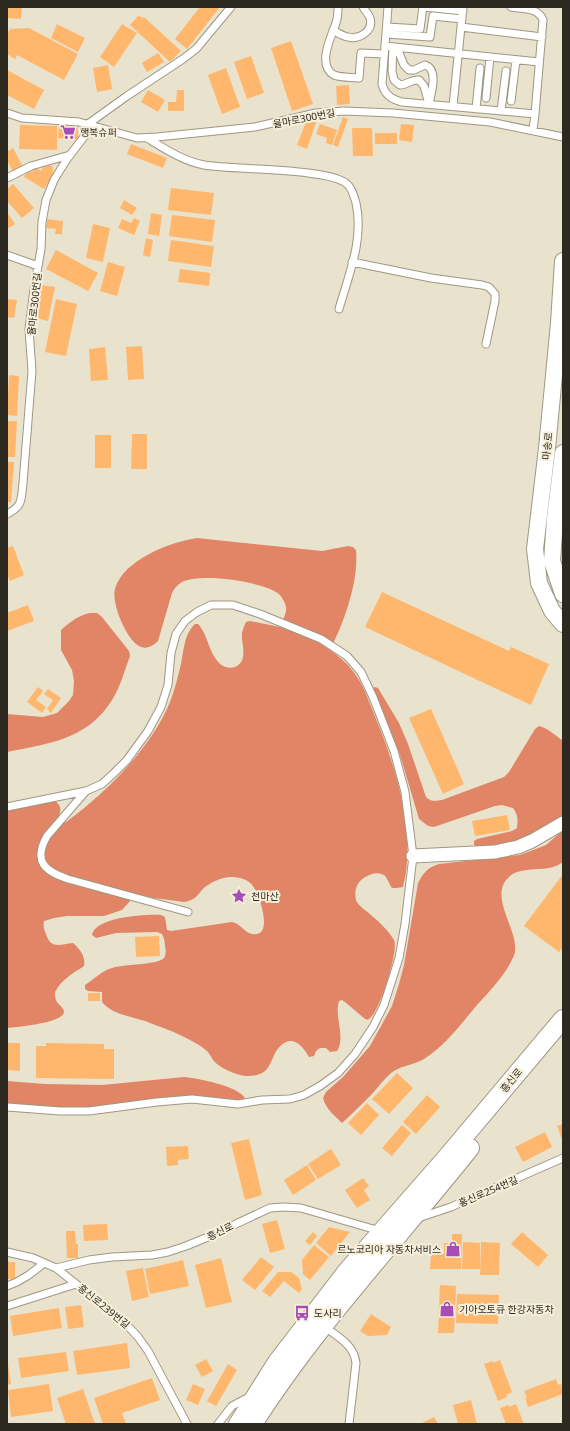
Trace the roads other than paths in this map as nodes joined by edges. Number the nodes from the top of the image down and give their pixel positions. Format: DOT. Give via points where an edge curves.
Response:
graph roads {
  1 [pos="231,7"];
  2 [pos="338,7"];
  3 [pos="363,7"];
  4 [pos="388,7"];
  5 [pos="423,7"];
  6 [pos="511,7"];
  7 [pos="463,9"];
  8 [pos="462,23"];
  9 [pos="333,30"];
  10 [pos="386,31"];
  11 [pos="542,37"];
  12 [pos="395,47"];
  13 [pos="384,50"];
  14 [pos="458,54"];
  15 [pos="490,57"];
  16 [pos="516,60"];
  17 [pos="539,62"];
  18 [pos="480,68"];
  19 [pos="506,71"];
  20 [pos="486,98"];
  21 [pos="511,102"];
  22 [pos="429,104"];
  23 [pos="453,106"];
  24 [pos="476,109"];
  25 [pos="501,112"];
  26 [pos="7,113"];
  27 [pos="535,114"];
  28 [pos="90,124"];
  29 [pos="533,130"];
  30 [pos="563,137"];
  31 [pos="147,138"];
  32 [pos="70,155"];
  33 [pos="7,178"];
  34 [pos="7,255"];
  35 [pos="563,261"];
  36 [pos="352,262"];
  37 [pos="38,266"];
  38 [pos="339,309"];
  39 [pos="486,344"];
  40 [pos="563,453"];
  41 [pos="7,514"];
  42 [pos="563,594"];
  43 [pos="563,624"];
  44 [pos="86,790"];
  45 [pos="7,807"];
  46 [pos="563,823"];
  47 [pos="413,856"];
  48 [pos="188,912"];
  49 [pos="563,1019"];
  50 [pos="563,1037"];
  51 [pos="7,1107"];
  52 [pos="563,1158"];
  53 [pos="412,1220"];
  54 [pos="381,1231"];
  55 [pos="7,1252"];
  56 [pos="44,1263"];
  57 [pos="56,1268"];
  58 [pos="76,1284"];
  59 [pos="7,1286"];
  60 [pos="7,1306"];
  61 [pos="324,1326"];
  62 [pos="258,1392"];
  63 [pos="187,1424"];
  64 [pos="218,1424"];
  65 [pos="238,1424"];
  66 [pos="253,1424"];
  67 [pos="348,1424"];
  1 -- 28 [label="lane, 율마로300번길" via="196,49 184,59"];
  2 -- 9 [label="lane"];
  3 -- 9 [label="lane" via="371,20 366,33 357,38 348,38"];
  4 -- 10 [label="lane"];
  5 -- 7 [label="lane"];
  5 -- 10 [label="lane" via="420,29"];
  6 -- 11 [label="lane" via="538,12 543,20"];
  7 -- 8 [label="lane"];
  8 -- 10 [label="lane" via="433,16 430,37"];
  8 -- 11 [label="lane"];
  8 -- 14 [label="lane"];
  9 -- 13 [label="lane" via="327,45 326,58 329,69 335,75 359,78 362,53"];
  10 -- 13 [label="lane"];
  11 -- 17 [label="lane"];
  12 -- 13 [label="lane"];
  12 -- 14 [label="lane"];
  12 -- 22 [label="lane" via="406,68 411,70 425,65 430,67 433,81"];
  12 -- 22 [label="lane" via="392,71 394,80 402,85 419,80 424,86"];
  13 -- 22 [label="lane" via="382,84 386,95 402,102"];
  14 -- 15 [label="lane"];
  14 -- 23 [label="lane"];
  15 -- 16 [label="lane"];
  15 -- 20 [label="lane"];
  16 -- 17 [label="lane"];
  16 -- 21 [label="lane"];
  17 -- 27 [label="lane"];
  18 -- 24 [label="lane"];
  19 -- 25 [label="lane"];
  22 -- 23 [label="lane"];
  23 -- 24 [label="lane"];
  24 -- 25 [label="lane"];
  25 -- 27 [label="lane"];
  26 -- 28 [label="lane, 율마로300번길" via="22,118"];
  27 -- 29 [label="lane"];
  28 -- 31 [label="lane, 율마로300번길" via="122,135"];
  28 -- 32 [label="lane, 율마로300번길"];
  29 -- 30 [label="lane, 율마로300번길"];
  29 -- 31 [label="lane, 율마로300번길" via="490,122 344,111 316,113 255,127"];
  31 -- 36 [label="lane" via="181,158 204,165 296,171 340,179 347,183 352,189 359,224"];
  32 -- 33 [label="lane" via="31,166"];
  32 -- 37 [label="lane, 율마로300번길" via="54,180 46,200 42,222 42,250"];
  34 -- 37 [label="lane"];
  35 -- 43 [label="street, 마송로" via="547,448 534,549 539,582 552,611"];
  36 -- 38 [label="lane"];
  36 -- 39 [label="lane" via="489,287 495,294 495,301"];
  37 -- 41 [label="lane, 율마로300번길" via="29,329 32,371 21,501 17,509"];
  40 -- 42 [label="street, 마송로" via="552,562"];
  44 -- 45 [label="lane"];
  44 -- 47 [label="lane" via="102,784 114,773 148,731 161,707 168,686 171,653 176,634 185,621 211,605 233,605 321,639 347,656 361,672 394,751 405,792"];
  44 -- 48 [label="lane" via="45,840 40,857 44,865 50,872 68,879"];
  46 -- 47 [label="street" via="518,848 495,852"];
  47 -- 51 [label="lane" via="399,958 384,1006 355,1054 338,1073 320,1086 290,1100 262,1100 238,1104 192,1099 90,1111"];
  49 -- 54 [label="main road, 흥신로"];
  50 -- 53 [label="main road, 흥신로"];
  52 -- 53 [label="lane, 흥신로254번길" via="451,1207"];
  53 -- 54 [label="lane"];
  53 -- 61 [label="main road, 흥신로"];
  54 -- 57 [label="lane, 흥신로" via="300,1208 270,1208 208,1237 168,1252 89,1260"];
  54 -- 62 [label="main road, 흥신로" via="300,1331"];
  55 -- 56 [label="lane, 흥신로239번길"];
  56 -- 57 [label="lane, 흥신로239번길"];
  56 -- 59 [label="lane" via="30,1275"];
  57 -- 58 [label="lane, 흥신로239번길"];
  58 -- 60 [label="lane"];
  58 -- 63 [label="lane, 흥신로239번길" via="125,1323 138,1337"];
  61 -- 66 [label="main road, 흥신로"];
  61 -- 67 [label="lane" via="351,1347 355,1357"];
  62 -- 64 [label="lane" via="232,1406"];
  62 -- 65 [label="main road, 흥신로"];
}
